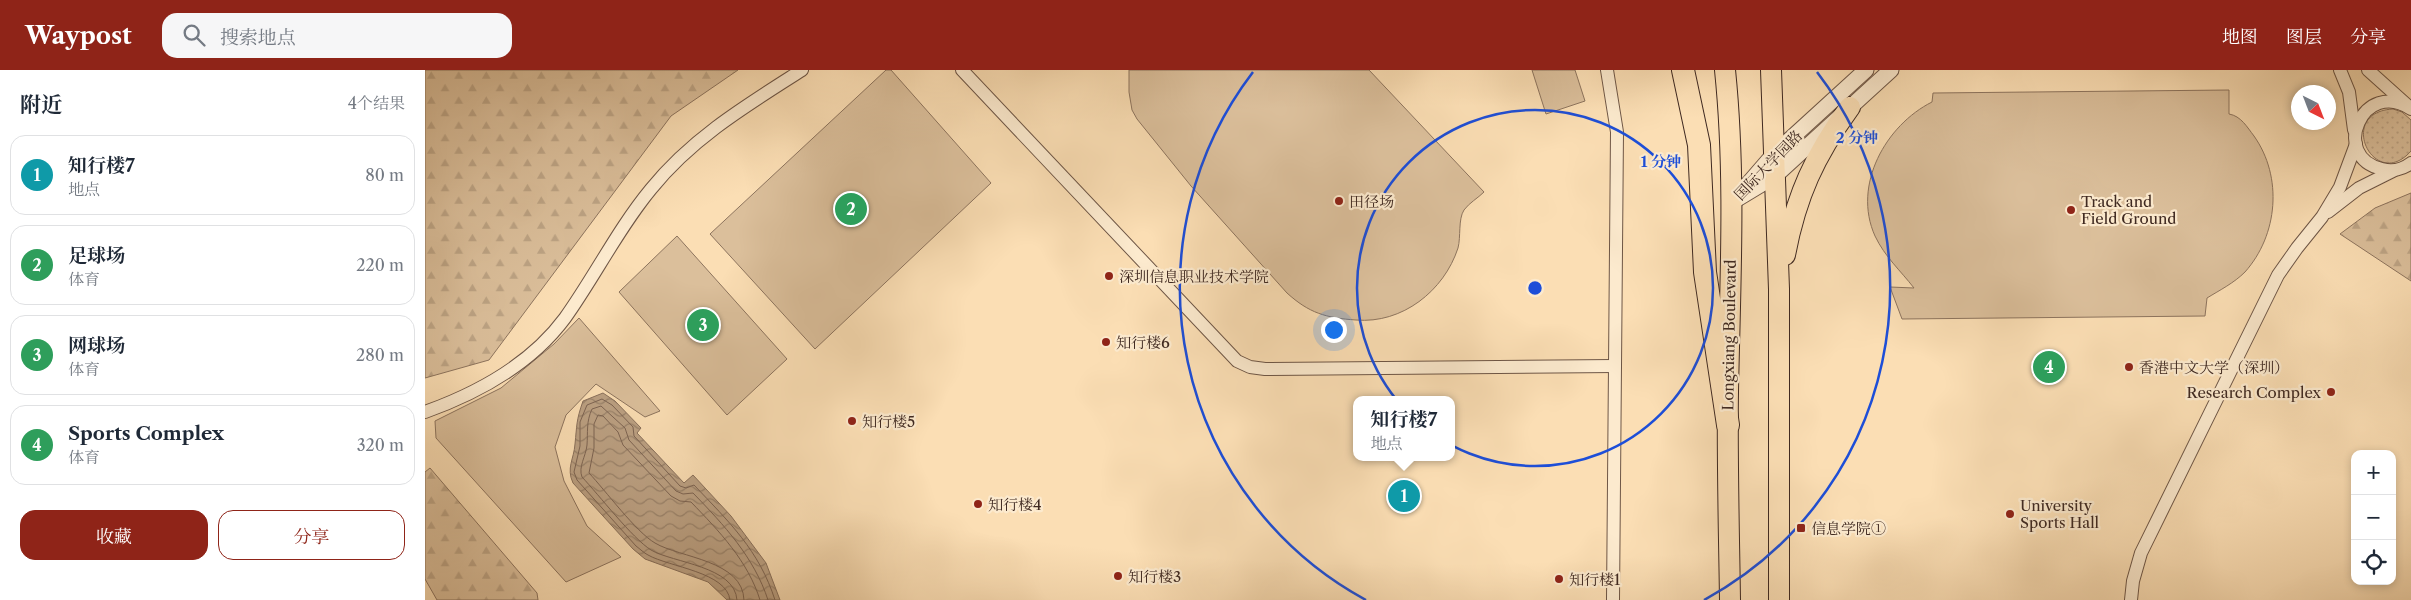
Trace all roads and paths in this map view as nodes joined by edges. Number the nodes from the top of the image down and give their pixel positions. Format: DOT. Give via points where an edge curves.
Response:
graph roads {
  1 [pos="802,70"];
  2 [pos="962,70"];
  3 [pos="1607,70"];
  4 [pos="1683,70"];
  5 [pos="1725,70"];
  6 [pos="1771,70"];
  7 [pos="1866,70"];
  8 [pos="1891,70"];
  9 [pos="2340,70"];
  10 [pos="2368,70"];
  11 [pos="1850,107"];
  12 [pos="2411,109"];
  13 [pos="2355,140"];
  14 [pos="1774,154"];
  15 [pos="2407,165"];
  16 [pos="1775,176"];
  17 [pos="1732,202"];
  18 [pos="2322,217"];
  19 [pos="1779,288"];
  20 [pos="1615,366"];
  21 [pos="425,412"];
  22 [pos="1728,425"];
  23 [pos="1613,600"];
  24 [pos="1730,600"];
  25 [pos="1779,600"];
  26 [pos="2131,600"];
  1 -- 21 [label="street" via="721,122 672,165 650,189 565,318 528,356 481,388"];
  2 -- 20 [label="street" via="1237,361 1265,369"];
  3 -- 20 [label="street" via="1617,132"];
  4 -- 22 [label="highway" via="1699,145 1705,272"];
  5 -- 17 [label="main road, Longxiang Boulevard"];
  6 -- 14 [label="main road"];
  7 -- 14 [label="street, 国际大学园路"];
  8 -- 11 [label="street, 国际大学园路"];
  9 -- 13 [label="street" via="2349,92"];
  10 -- 12 [label="street"];
  11 -- 16 [label="street, 国际大学园路"];
  11 -- 19 [label="main road" via="1818,154 1800,194 1791,221"];
  12 -- 13 [label="street" via="2400,103 2379,103 2362,116"];
  13 -- 15 [label="street" via="2366,162 2376,168 2387,171"];
  13 -- 18 [label="street" via="2340,187"];
  14 -- 16 [label="main road"];
  14 -- 17 [label="street, 国际大学园路"];
  15 -- 18 [label="street" via="2359,188"];
  16 -- 17 [label="street, 国际大学园路"];
  16 -- 19 [label="main road"];
  17 -- 22 [label="main road, Longxiang Boulevard"];
  18 -- 26 [label="street" via="2278,275 2141,554"];
  19 -- 25 [label="main road"];
  20 -- 23 [label="street"];
  22 -- 24 [label="main road, Longxiang Boulevard"];
}
